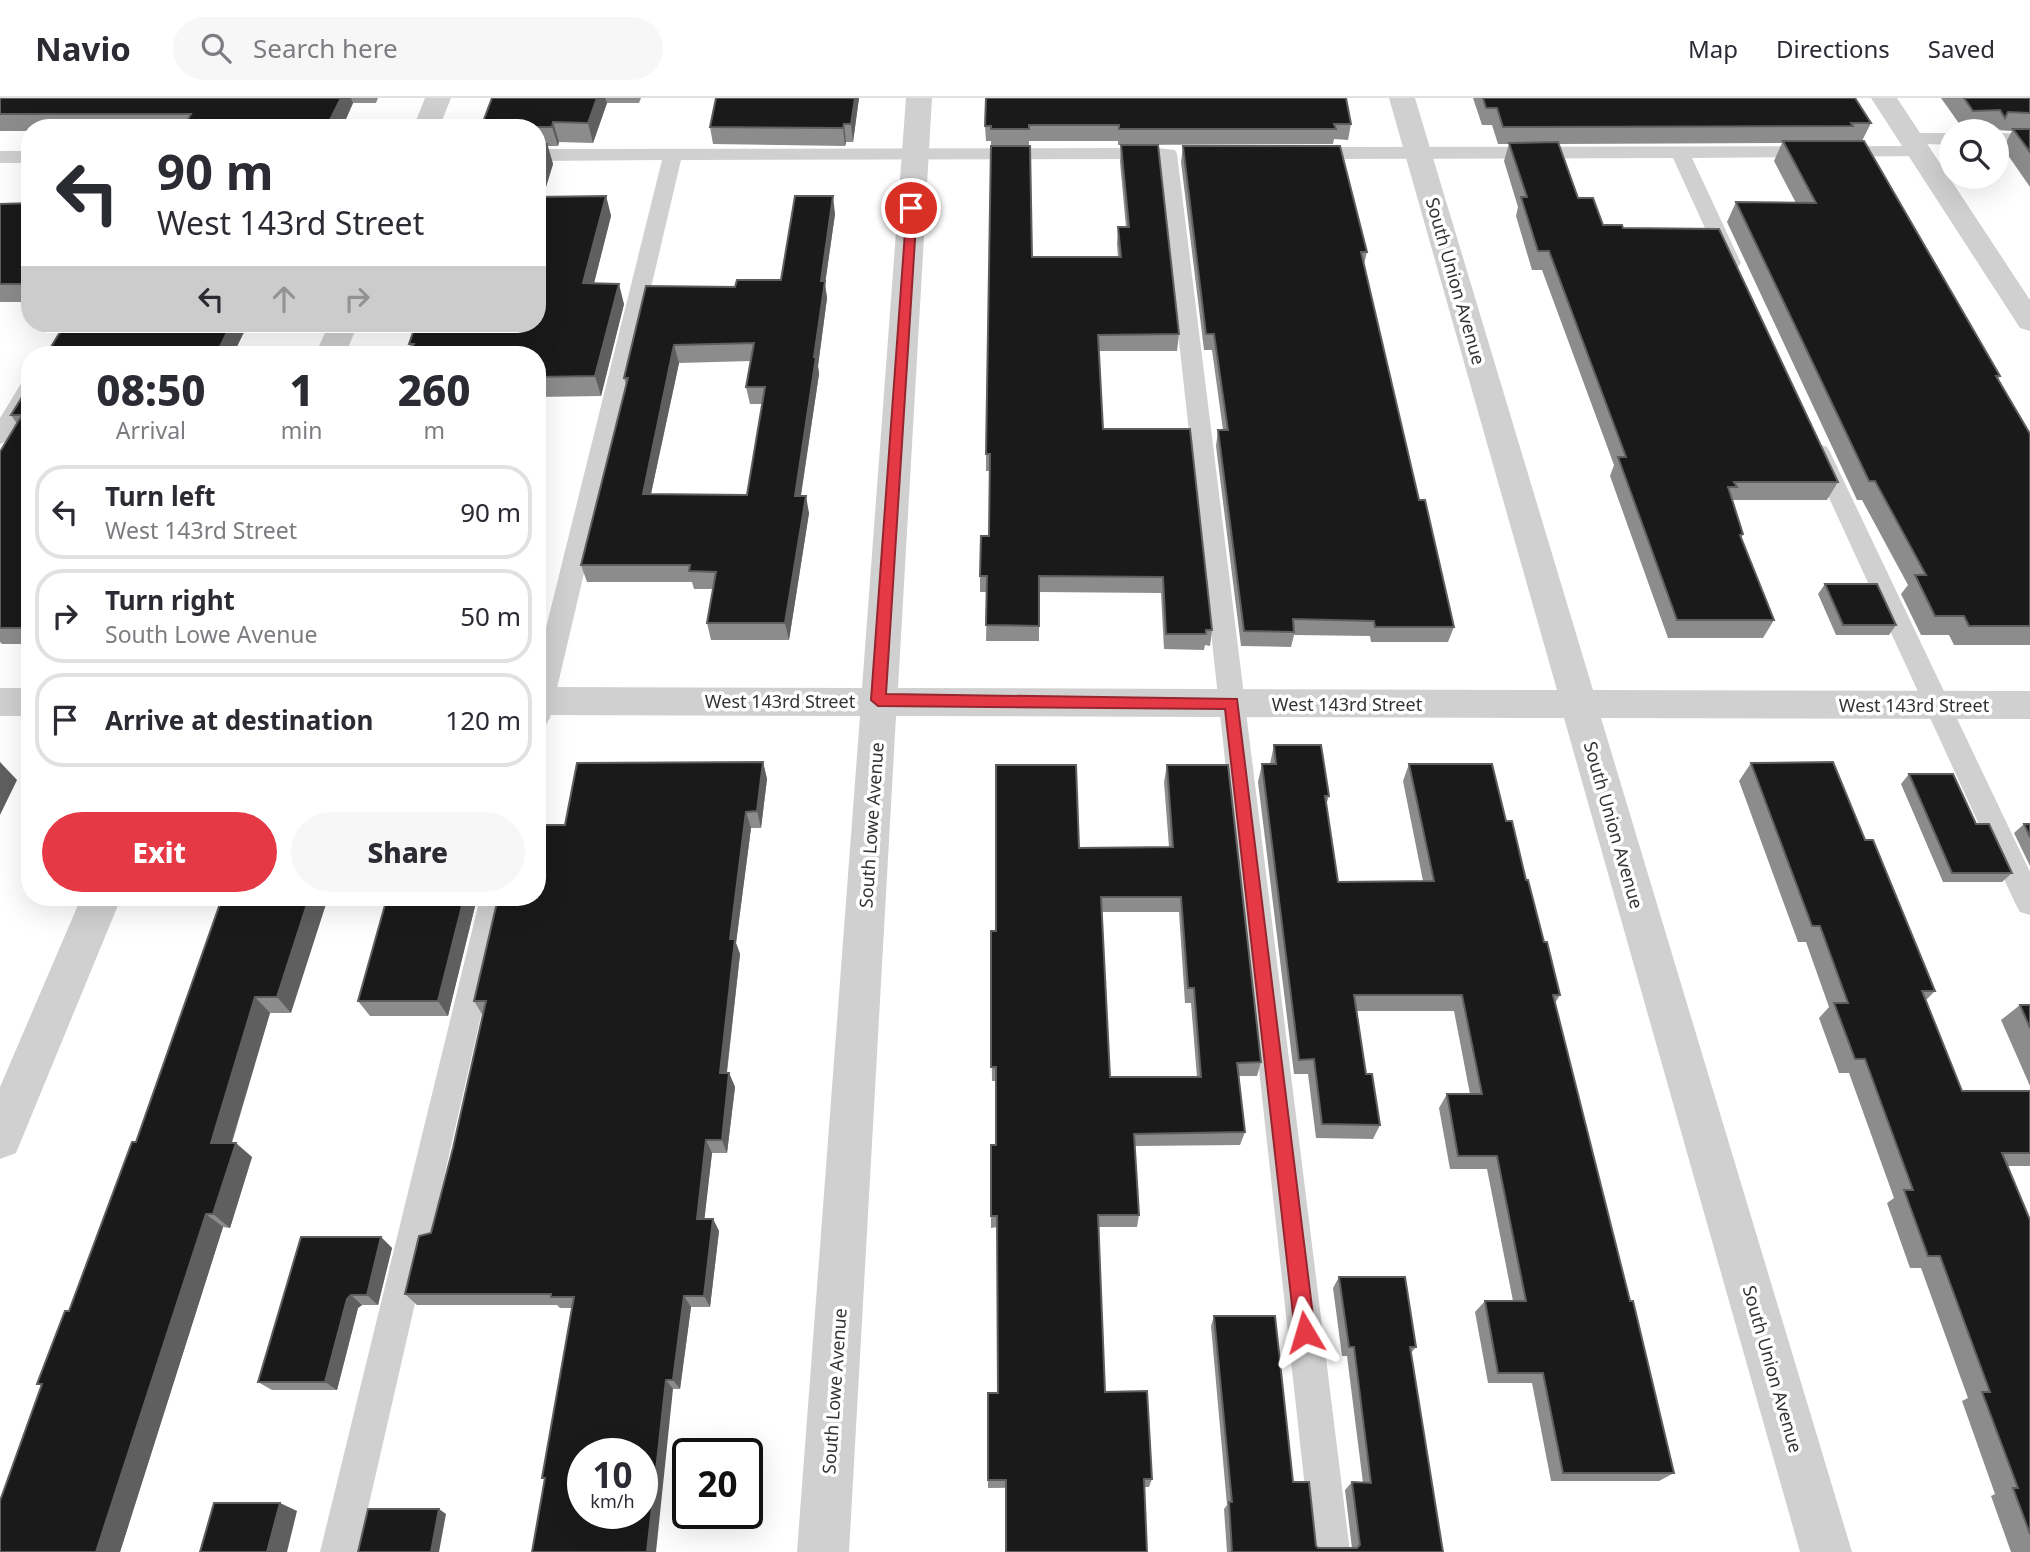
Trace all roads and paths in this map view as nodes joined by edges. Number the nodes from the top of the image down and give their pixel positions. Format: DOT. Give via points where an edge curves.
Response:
graph roads {
  1 [pos="438,98"];
  2 [pos="919,98"];
  3 [pos="1402,98"];
  4 [pos="1884,98"];
  5 [pos="430,119"];
  6 [pos="2009,139"];
  7 [pos="2030,140"];
  8 [pos="1939,141"];
  9 [pos="1915,145"];
  10 [pos="1680,152"];
  11 [pos="1279,153"];
  12 [pos="1419,153"];
  13 [pos="546,155"];
  14 [pos="673,155"];
  15 [pos="915,155"];
  16 [pos="0,157"];
  17 [pos="21,157"];
  18 [pos="1739,279"];
  19 [pos="2030,322"];
  20 [pos="21,402"];
  21 [pos="1810,431"];
  22 [pos="0,436"];
  23 [pos="546,678"];
  24 [pos="878,700"];
  25 [pos="0,702"];
  26 [pos="21,702"];
  27 [pos="1232,703"];
  28 [pos="1579,705"];
  29 [pos="1937,705"];
  30 [pos="2030,705"];
  31 [pos="546,707"];
  32 [pos="2030,903"];
  33 [pos="98,906"];
  34 [pos="492,906"];
  35 [pos="0,1138"];
  36 [pos="339,1552"];
  37 [pos="823,1552"];
  38 [pos="1331,1552"];
  39 [pos="1826,1552"];
  1 -- 5 [label="street"];
  2 -- 15 [label="street, South Lowe Avenue"];
  3 -- 12 [label="street, South Union Avenue"];
  4 -- 9 [label="street"];
  6 -- 7 [label="lane"];
  8 -- 9 [label="lane"];
  9 -- 10 [label="lane"];
  9 -- 19 [label="street"];
  10 -- 12 [label="lane"];
  10 -- 18 [label="lane"];
  11 -- 12 [label="lane"];
  12 -- 28 [label="street, South Union Avenue"];
  13 -- 14 [label="lane"];
  14 -- 15 [label="lane"];
  14 -- 23 [label="lane"];
  15 -- 24 [label="street, South Lowe Avenue"];
  15 -- 27 [label="lane" via="1175,154"];
  16 -- 17 [label="lane"];
  20 -- 22 [label="lane"];
  21 -- 29 [label="lane"];
  24 -- 27 [label="street, West 143rd Street"];
  24 -- 31 [label="street, West 143rd Street"];
  24 -- 37 [label="street, South Lowe Avenue"];
  25 -- 26 [label="street"];
  27 -- 28 [label="street, West 143rd Street"];
  27 -- 38 [label="lane"];
  28 -- 29 [label="street, West 143rd Street"];
  28 -- 39 [label="street, South Union Avenue"];
  29 -- 30 [label="street, West 143rd Street"];
  29 -- 32 [label="lane"];
  33 -- 35 [label="street"];
  34 -- 36 [label="lane"];
}
